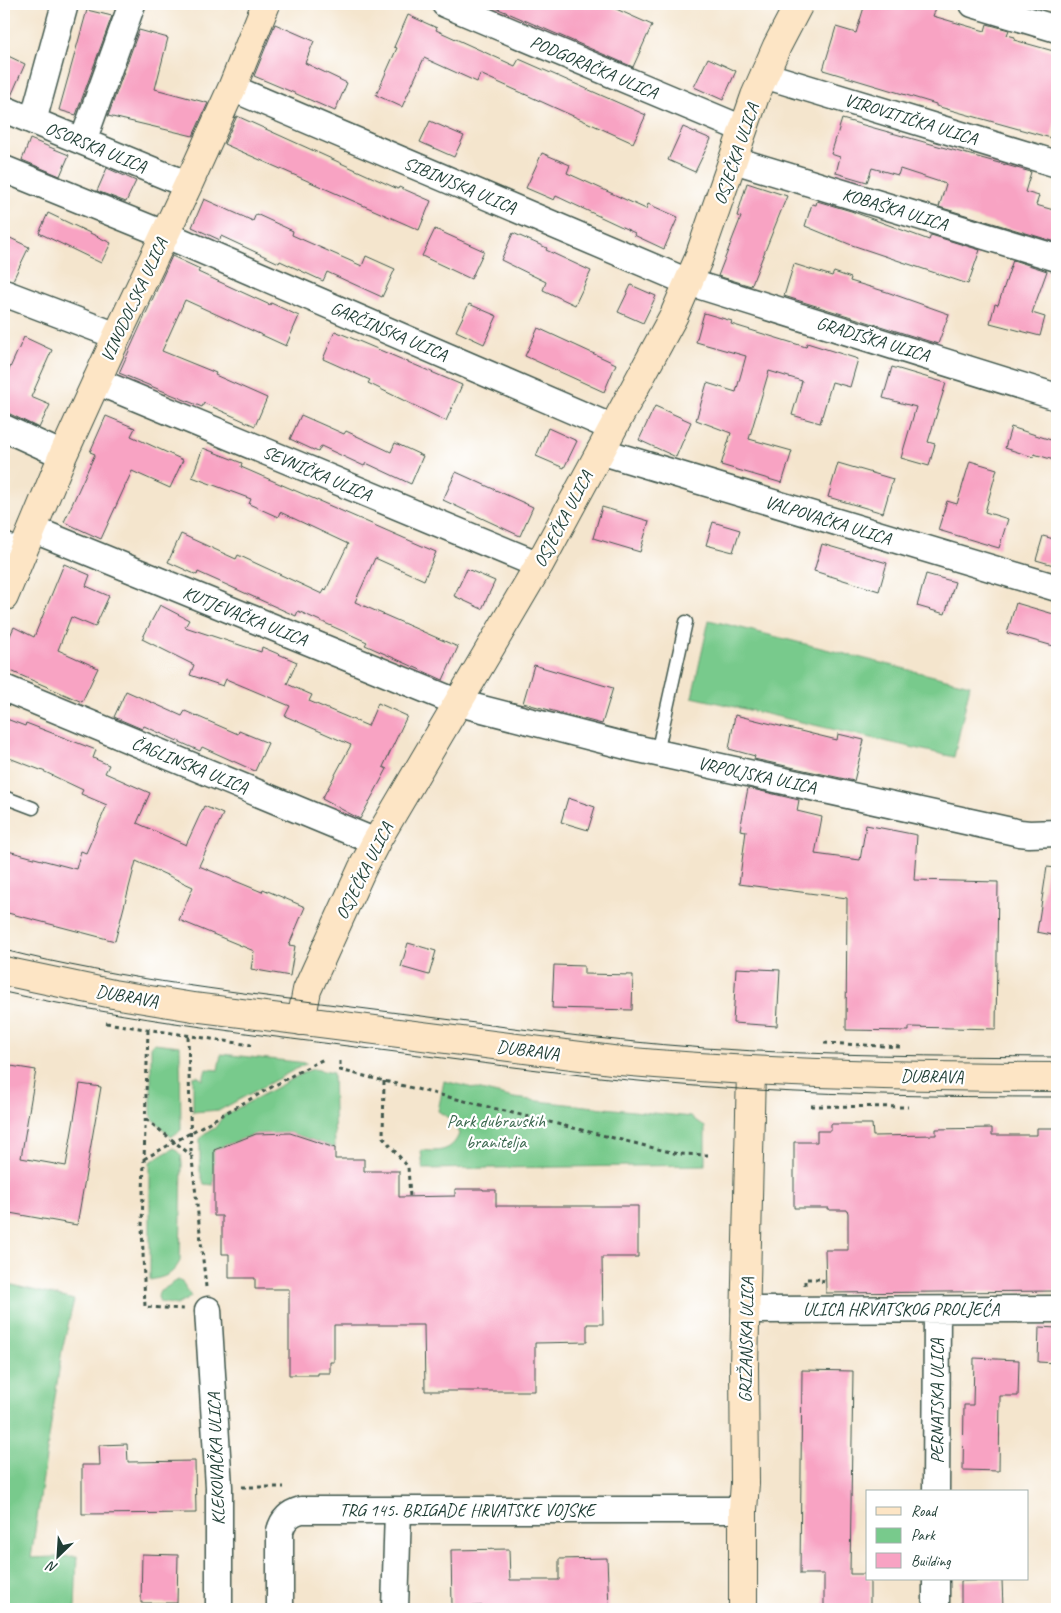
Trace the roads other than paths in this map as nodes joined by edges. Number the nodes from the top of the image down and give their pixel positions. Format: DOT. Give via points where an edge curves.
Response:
graph roads {
  1 [pos="65,4"];
  2 [pos="132,4"];
  3 [pos="266,4"];
  4 [pos="445,4"];
  5 [pos="799,4"];
  6 [pos="973,4"];
  7 [pos="1057,29"];
  8 [pos="764,75"];
  9 [pos="232,88"];
  10 [pos="4,110"];
  11 [pos="33,121"];
  12 [pos="743,130"];
  13 [pos="83,142"];
  14 [pos="734,160"];
  15 [pos="1057,164"];
  16 [pos="4,169"];
  17 [pos="188,184"];
  18 [pos="164,234"];
  19 [pos="1057,258"];
  20 [pos="688,282"];
  21 [pos="4,293"];
  22 [pos="117,336"];
  23 [pos="96,381"];
  24 [pos="1057,397"];
  25 [pos="4,428"];
  26 [pos="613,428"];
  27 [pos="600,451"];
  28 [pos="63,455"];
  29 [pos="32,529"];
  30 [pos="13,550"];
  31 [pos="539,565"];
  32 [pos="1057,588"];
  33 [pos="4,597"];
  34 [pos="686,622"];
  35 [pos="4,688"];
  36 [pos="459,703"];
  37 [pos="657,753"];
  38 [pos="4,797"];
  39 [pos="33,808"];
  40 [pos="1057,833"];
  41 [pos="376,842"];
  42 [pos="4,971"];
  43 [pos="301,1021"];
  44 [pos="751,1071"];
  45 [pos="1057,1077"];
  46 [pos="1057,1309"];
  47 [pos="208,1310"];
  48 [pos="745,1310"];
  49 [pos="937,1310"];
  50 [pos="936,1490"];
  51 [pos="398,1510"];
  52 [pos="743,1510"];
  53 [pos="936,1580"];
  54 [pos="219,1609"];
  55 [pos="280,1609"];
  56 [pos="395,1609"];
  57 [pos="743,1609"];
  58 [pos="936,1609"];
  1 -- 11 [label="street"];
  2 -- 13 [label="street"];
  3 -- 9 [label="street, VINODOLSKA ULICA"];
  4 -- 12 [label="street, PODGORAČKA ULICA"];
  5 -- 8 [label="street, OSJEČKA ULICA"];
  6 -- 7 [label="street"];
  8 -- 12 [label="street, OSJEČKA ULICA"];
  8 -- 15 [label="street, VIROVITIČKA ULICA"];
  9 -- 17 [label="street, VINODOLSKA ULICA"];
  9 -- 20 [label="street, SIBINJSKA ULICA"];
  10 -- 11 [label="street, OSORSKA ULICA"];
  11 -- 13 [label="street, OSORSKA ULICA"];
  12 -- 14 [label="street, OSJEČKA ULICA"];
  13 -- 17 [label="street, OSORSKA ULICA"];
  14 -- 19 [label="street, KOBAŠKA ULICA"];
  14 -- 20 [label="street, OSJEČKA ULICA"];
  16 -- 18 [label="street, GARČINSKA ULICA"];
  17 -- 18 [label="street, VINODOLSKA ULICA"];
  18 -- 22 [label="street, VINODOLSKA ULICA"];
  18 -- 26 [label="street, GARČINSKA ULICA"];
  20 -- 24 [label="street, GRADIŠKA ULICA"];
  20 -- 26 [label="street, OSJEČKA ULICA" via="670,324"];
  21 -- 22 [label="street"];
  22 -- 23 [label="street, VINODOLSKA ULICA"];
  23 -- 28 [label="street, VINODOLSKA ULICA"];
  23 -- 31 [label="street, SEVNIČKA ULICA"];
  25 -- 28 [label="street"];
  26 -- 27 [label="street, OSJEČKA ULICA"];
  27 -- 31 [label="street, OSJEČKA ULICA"];
  27 -- 32 [label="street, VALPOVAČKA ULICA"];
  28 -- 29 [label="street, VINODOLSKA ULICA"];
  29 -- 30 [label="street, VINODOLSKA ULICA"];
  29 -- 36 [label="street, KUTJEVAČKA ULICA"];
  30 -- 33 [label="street, VINODOLSKA ULICA"];
  31 -- 36 [label="street, OSJEČKA ULICA"];
  34 -- 37 [label="lane"];
  35 -- 41 [label="street, ČAGLINSKA ULICA"];
  36 -- 37 [label="street, VRPOLJSKA ULICA"];
  36 -- 41 [label="street, OSJEČKA ULICA"];
  37 -- 40 [label="street, VRPOLJSKA ULICA" via="1028,834"];
  38 -- 39 [label="lane"];
  41 -- 43 [label="street, OSJEČKA ULICA" via="307,990"];
  42 -- 43 [label="street, DUBRAVA" via="112,994"];
  43 -- 44 [label="street, DUBRAVA" via="593,1058"];
  44 -- 45 [label="street, DUBRAVA"];
  44 -- 48 [label="street, GRIŽANSKA ULICA"];
  46 -- 49 [label="street, ULICA HRVATSKOG PROLJEĆA"];
  47 -- 54 [label="street, KLEKOVAČKA ULICA" via="218,1487"];
  48 -- 49 [label="street, ULICA HRVATSKOG PROLJEĆA"];
  48 -- 52 [label="street, GRIŽANSKA ULICA"];
  49 -- 50 [label="street, PERNATSKA ULICA"];
  51 -- 52 [label="street, TRG 145. BRIGADE HRVATSKE VOJSKE"];
  51 -- 55 [label="street, TRG 145. BRIGADE HRVATSKE VOJSKE" via="293,1512 280,1531"];
  51 -- 56 [label="street"];
  52 -- 57 [label="street, GRIŽANSKA ULICA"];
  53 -- 58 [label="street"];
}
